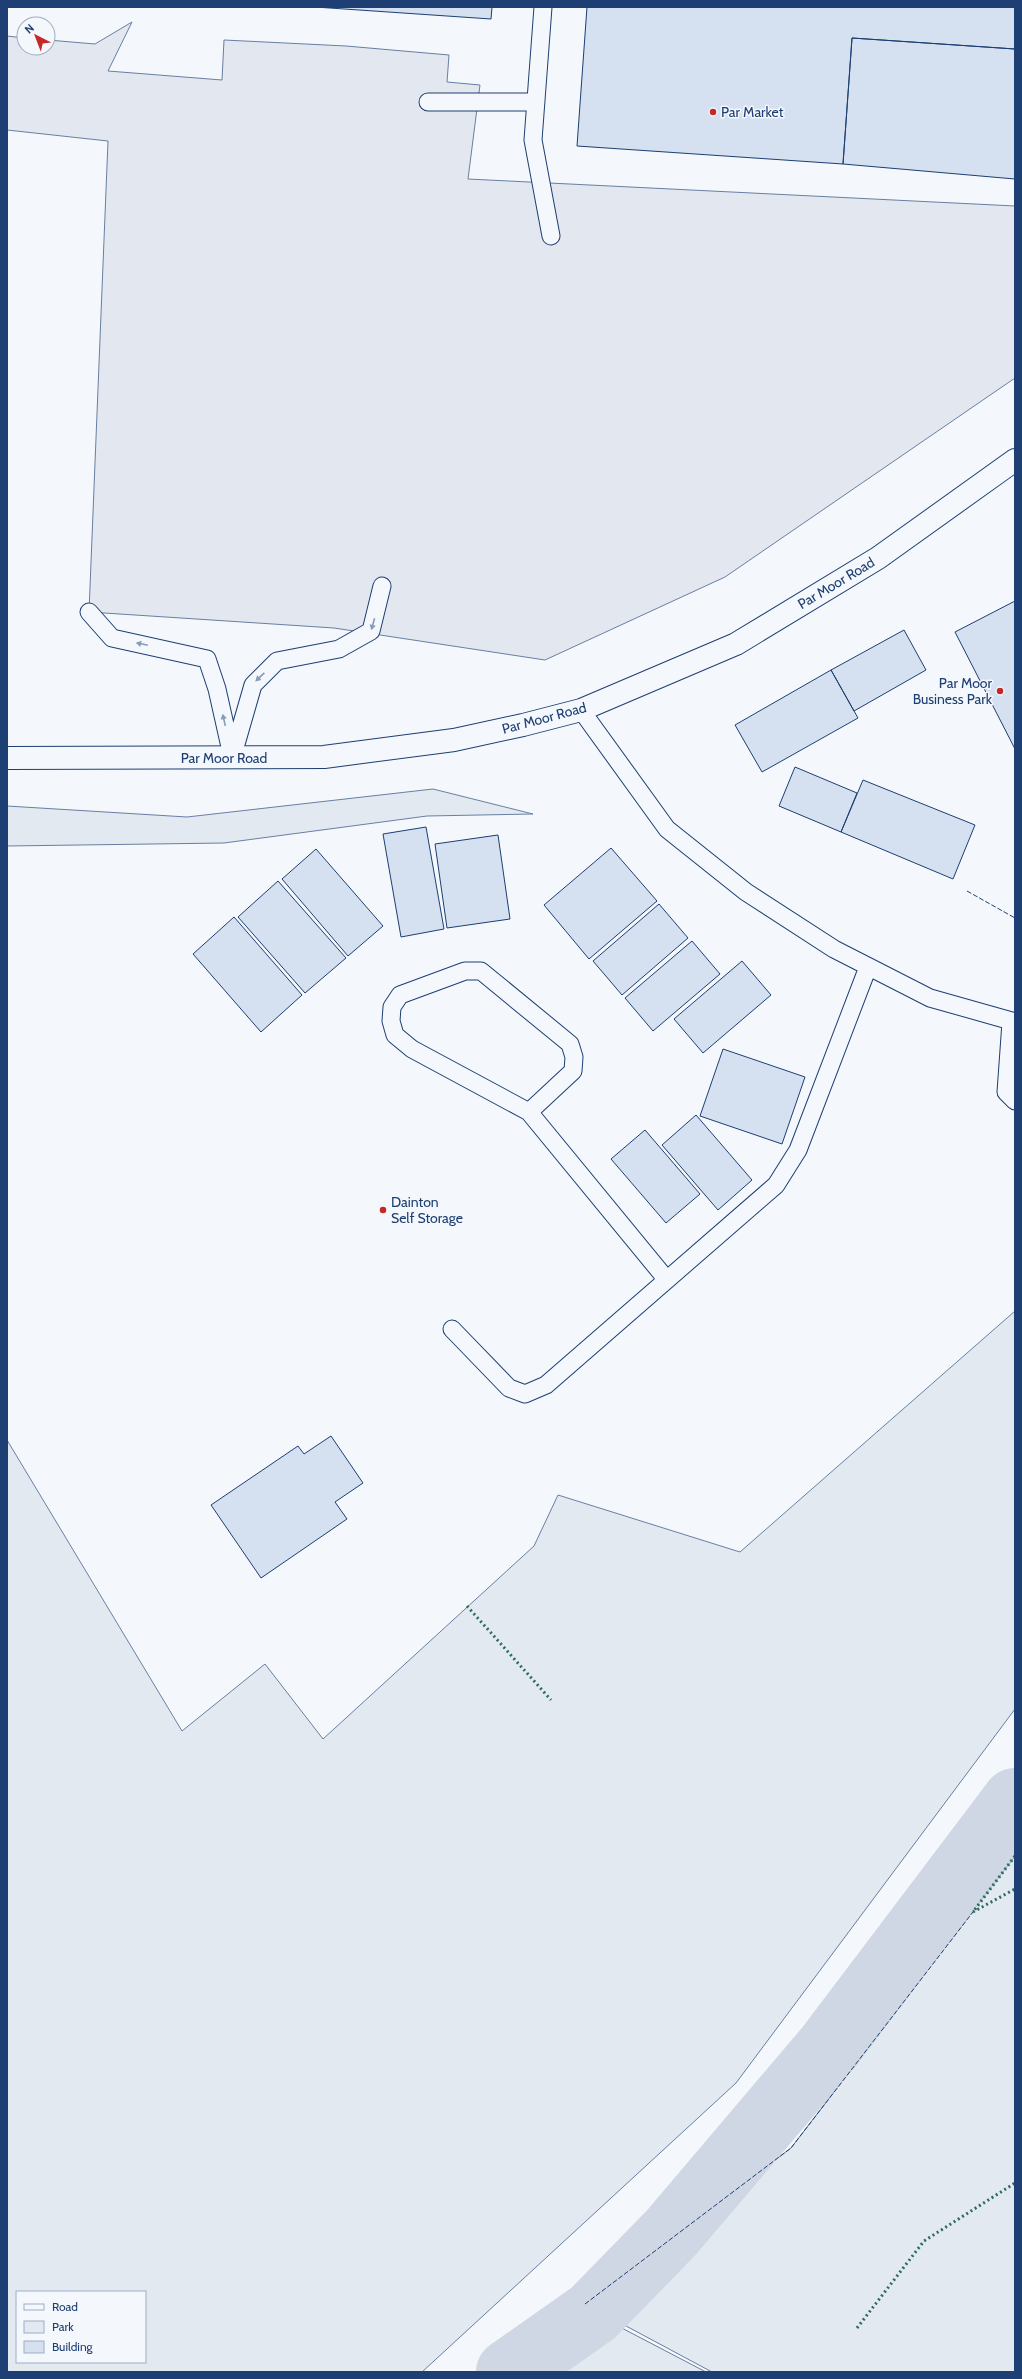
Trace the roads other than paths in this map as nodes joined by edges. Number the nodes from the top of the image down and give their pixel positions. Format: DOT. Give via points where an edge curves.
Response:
graph roads {
  1 [pos="543,7"];
  2 [pos="428,102"];
  3 [pos="536,102"];
  4 [pos="551,236"];
  5 [pos="1015,460"];
  6 [pos="382,586"];
  7 [pos="89,612"];
  8 [pos="581,710"];
  9 [pos="7,758"];
  10 [pos="232,758"];
  11 [pos="868,966"];
  12 [pos="1013,1022"];
  13 [pos="1015,1101"];
  14 [pos="529,1112"];
  15 [pos="667,1280"];
  16 [pos="452,1329"];
  1 -- 3 [label="lane"];
  2 -- 3 [label="lane"];
  3 -- 4 [label="lane" via="534,152"];
  5 -- 8 [label="main road, Par Moor Road" via="878,558 736,644"];
  6 -- 10 [label="lane, one-way" via="371,631 339,649 278,661 252,685"];
  10 -- 7 [label="lane, one-way" via="217,689 207,659 112,638"];
  8 -- 10 [label="main road, Par Moor Road" via="454,740 324,757"];
  8 -- 11 [label="lane" via="667,828 746,892 834,949"];
  9 -- 10 [label="main road, Par Moor Road"];
  11 -- 12 [label="lane" via="930,998"];
  11 -- 15 [label="lane" via="798,1150 776,1185"];
  12 -- 13 [label="lane" via="1006,1092"];
  14 -- 14 [label="lane" via="412,1049 395,1035 391,1021 392,1007 400,995 465,971 481,971 570,1044 574,1057 573,1071"];
  14 -- 15 [label="lane"];
  15 -- 16 [label="lane" via="546,1385 525,1394 509,1388"];
}
